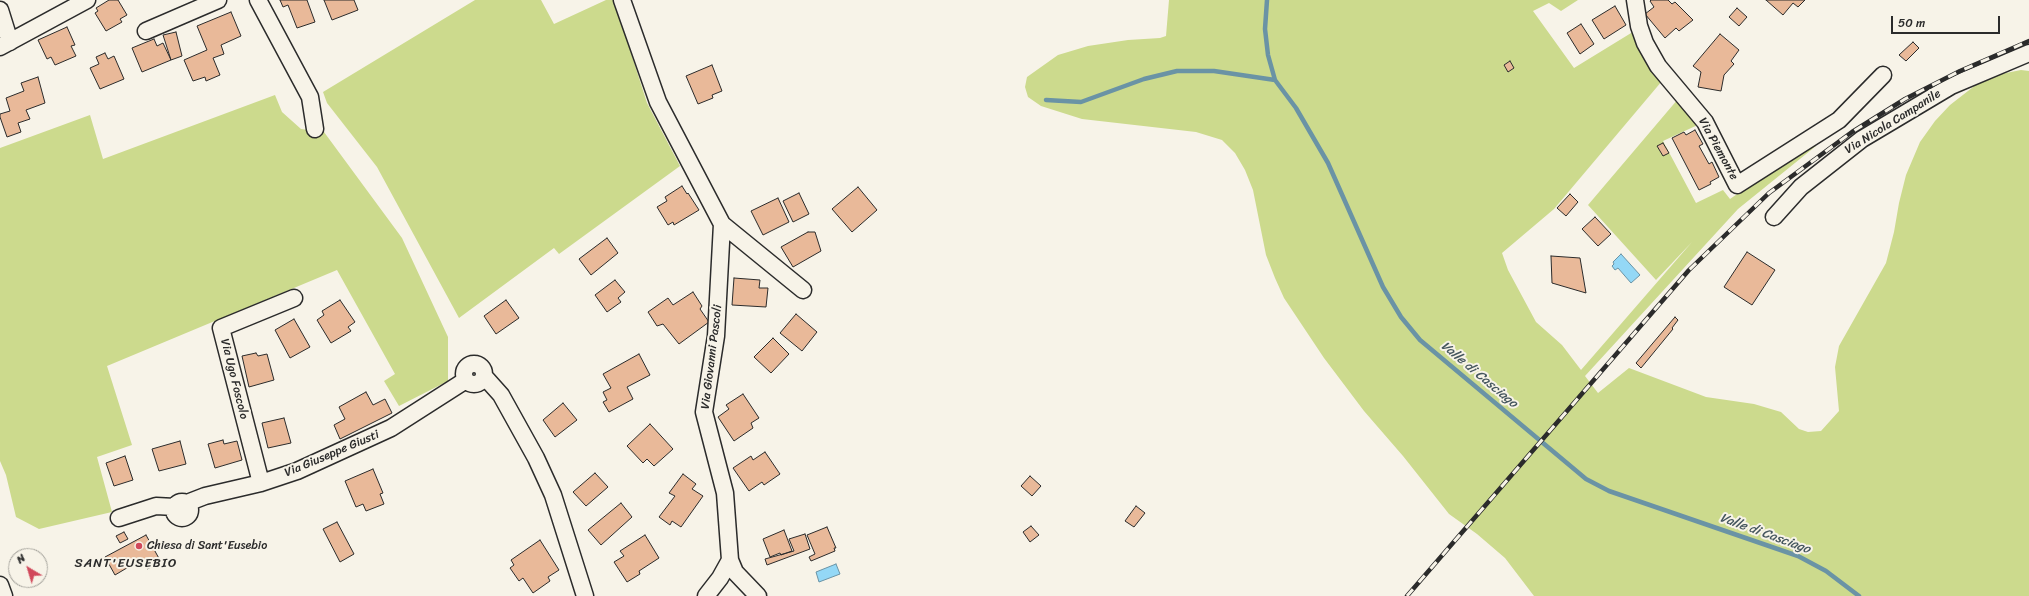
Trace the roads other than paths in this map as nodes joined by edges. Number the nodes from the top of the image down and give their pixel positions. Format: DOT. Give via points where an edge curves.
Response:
graph roads {
  1 [pos="87,0"];
  2 [pos="218,0"];
  3 [pos="258,0"];
  4 [pos="622,0"];
  5 [pos="1635,0"];
  6 [pos="0,10"];
  7 [pos="146,31"];
  8 [pos="5,44"];
  9 [pos="2029,53"];
  10 [pos="1883,75"];
  11 [pos="315,129"];
  12 [pos="1774,217"];
  13 [pos="722,224"];
  14 [pos="803,290"];
  15 [pos="294,298"];
  16 [pos="261,483"];
  17 [pos="119,518"];
  18 [pos="730,560"];
  19 [pos="0,585"];
  20 [pos="4,596"];
  21 [pos="585,596"];
  22 [pos="706,596"];
  23 [pos="758,596"];
  1 -- 8 [label="street"];
  2 -- 7 [label="street"];
  3 -- 11 [label="street" via="310,97"];
  4 -- 13 [label="street" via="658,102"];
  5 -- 10 [label="street, Via Piemonte" via="1645,44 1658,66 1705,122 1737,185 1839,120"];
  6 -- 8 [label="street"];
  9 -- 12 [label="street, Via Nicola Campanile" via="1951,86 1862,139 1801,187"];
  13 -- 14 [label="street"];
  13 -- 18 [label="street, Via Giovanni Pascoli" via="716,336 704,412 725,493"];
  15 -- 16 [label="street, Via Ugo Foscolo" via="221,328"];
  16 -- 17 [label="street, Via Giuseppe Giusti" via="205,496 181,505 156,506"];
  16 -- 21 [label="street, Via Giuseppe Giusti" via="297,471 391,428 466,380 464,372 471,364 481,367 484,376 501,395 536,458 550,489"];
  18 -- 22 [label="street"];
  18 -- 23 [label="street" via="735,572"];
  19 -- 20 [label="street"];
}
